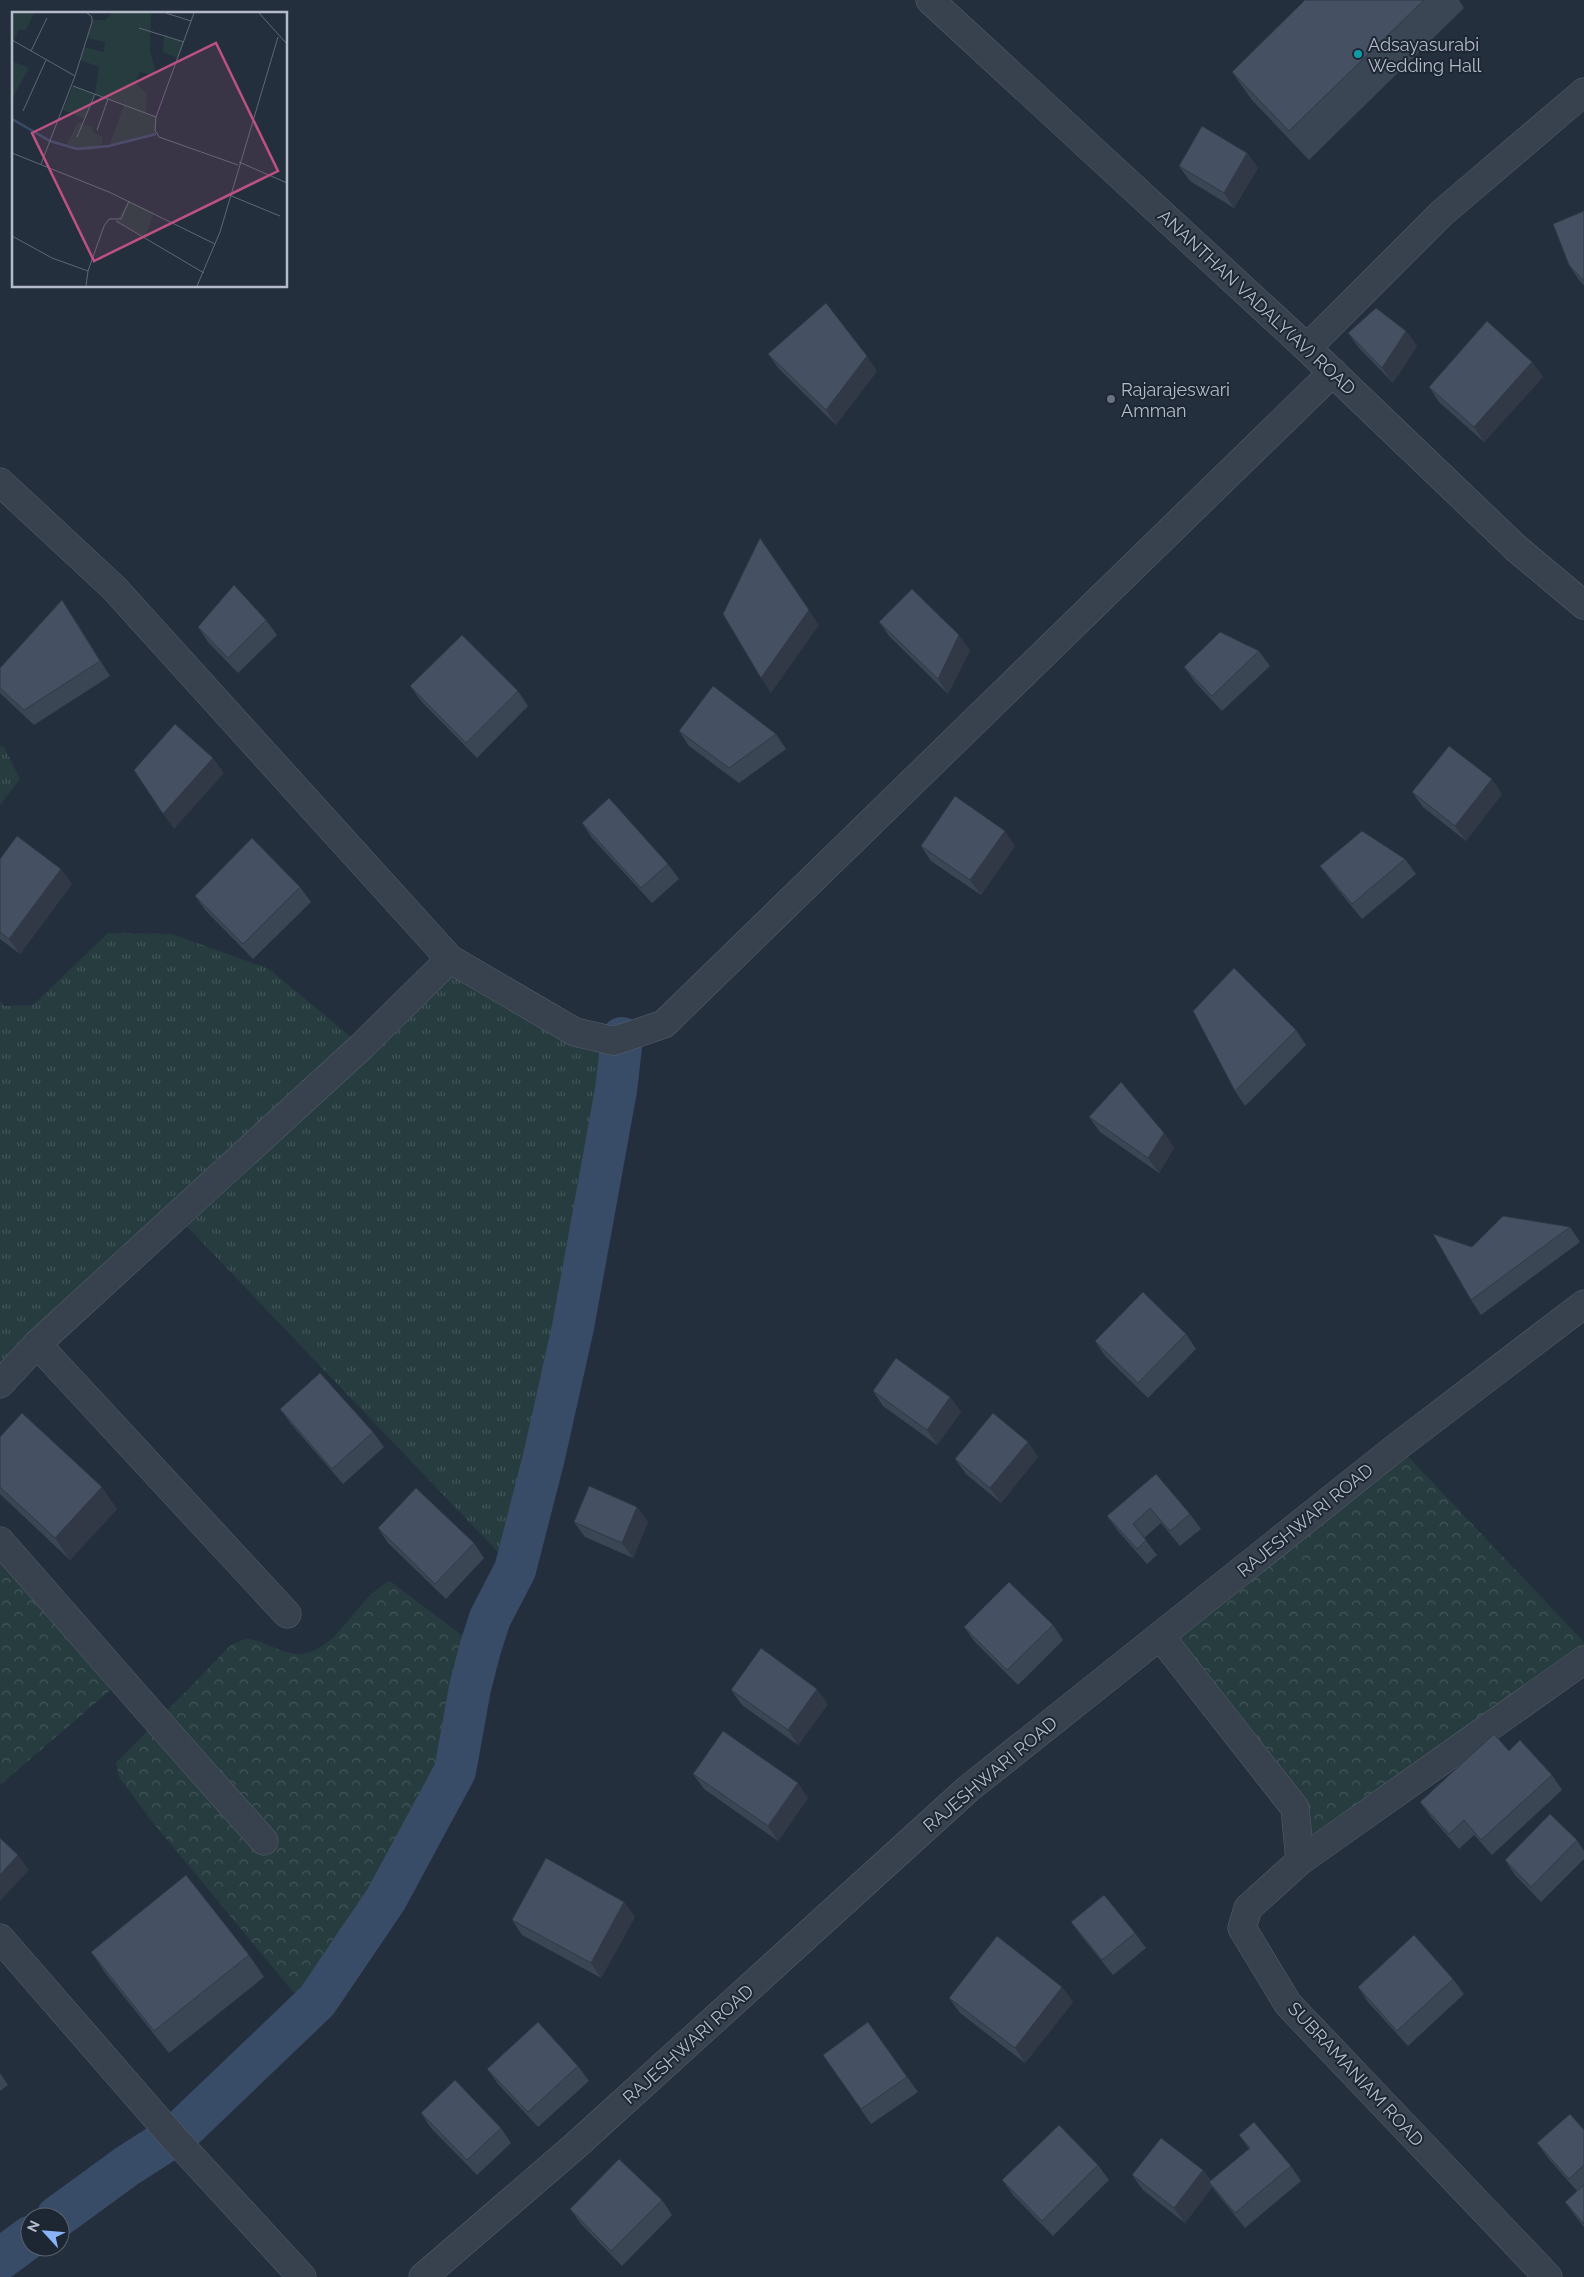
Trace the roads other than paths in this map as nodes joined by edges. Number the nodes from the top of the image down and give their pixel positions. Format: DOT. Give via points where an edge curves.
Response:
graph roads {
  1 [pos="930,0"];
  2 [pos="1584,92"];
  3 [pos="1307,348"];
  4 [pos="1333,372"];
  5 [pos="0,482"];
  6 [pos="1584,605"];
  7 [pos="450,959"];
  8 [pos="1584,1304"];
  9 [pos="37,1344"];
  10 [pos="0,1384"];
  11 [pos="0,1541"];
  12 [pos="287,1614"];
  13 [pos="1160,1636"];
  14 [pos="1584,1660"];
  15 [pos="264,1841"];
  16 [pos="1300,1862"];
  17 [pos="0,1938"];
  18 [pos="302,2277"];
  19 [pos="423,2277"];
  20 [pos="1548,2277"];
  1 -- 3 [label="street, ANANTHAN VADALY(AV) ROAD"];
  2 -- 3 [label="street" via="1442,213"];
  3 -- 4 [label="street, ANANTHAN VADALY(AV) ROAD"];
  4 -- 6 [label="street, ANANTHAN VADALY(AV) ROAD" via="1517,549"];
  4 -- 7 [label="street" via="664,1024 614,1041 575,1032"];
  5 -- 7 [label="street" via="114,588"];
  7 -- 9 [label="street" via="362,1046"];
  8 -- 13 [label="street, RAJESHWARI ROAD" via="1398,1446"];
  9 -- 10 [label="street"];
  9 -- 12 [label="street"];
  11 -- 15 [label="street"];
  13 -- 16 [label="street" via="1295,1808"];
  13 -- 19 [label="street, RAJESHWARI ROAD" via="968,1789 574,2147"];
  14 -- 16 [label="street, SUBRAMANIAM ROAD"];
  16 -- 20 [label="street, SUBRAMANIAM ROAD" via="1248,1908 1242,1928 1288,2004"];
  17 -- 18 [label="street" via="153,2114"];
}
